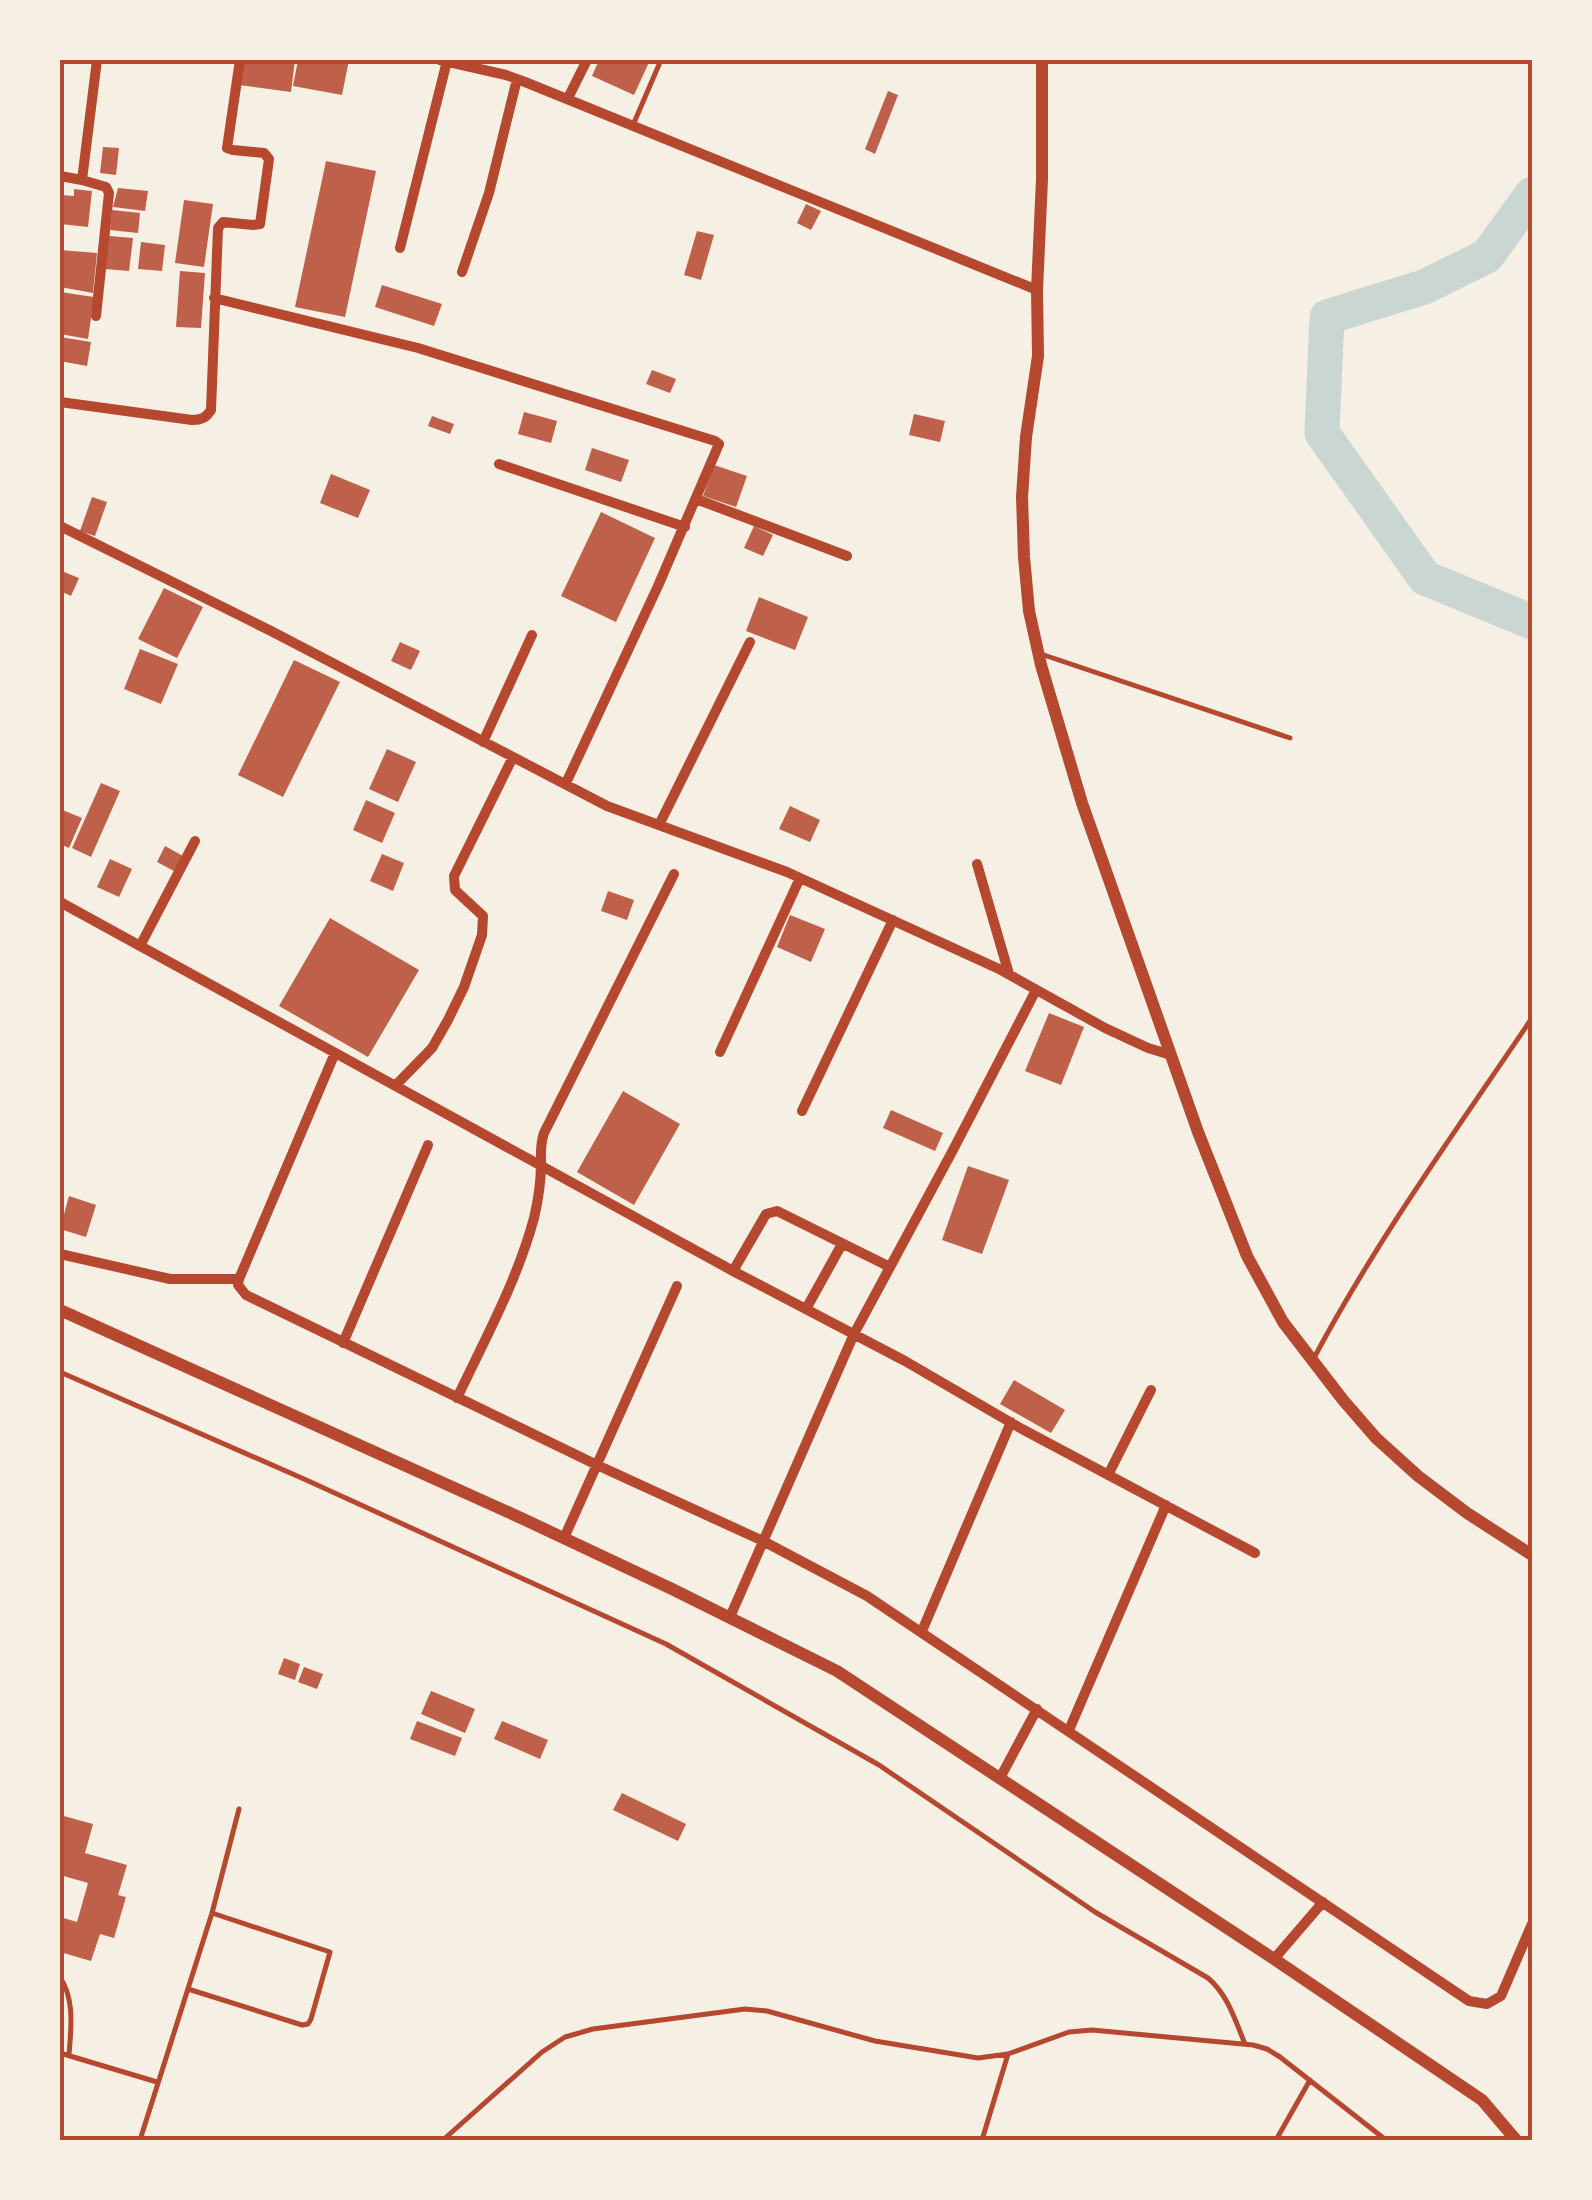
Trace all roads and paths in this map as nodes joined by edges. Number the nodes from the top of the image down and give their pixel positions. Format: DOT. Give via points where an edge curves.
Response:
graph roads {
  1 [pos="98,60"];
  2 [pos="240,60"];
  3 [pos="587,60"];
  4 [pos="661,60"];
  5 [pos="1042,60"];
  6 [pos="444,61"];
  7 [pos="517,79"];
  8 [pos="568,98"];
  9 [pos="633,125"];
  10 [pos="60,176"];
  11 [pos="82,180"];
  12 [pos="400,248"];
  13 [pos="462,272"];
  14 [pos="1036,290"];
  15 [pos="214,298"];
  16 [pos="96,316"];
  17 [pos="60,402"];
  18 [pos="500,464"];
  19 [pos="696,499"];
  20 [pos="60,526"];
  21 [pos="684,527"];
  22 [pos="848,556"];
  23 [pos="532,635"];
  24 [pos="750,642"];
  25 [pos="1038,653"];
  26 [pos="1290,738"];
  27 [pos="483,742"];
  28 [pos="513,757"];
  29 [pos="566,783"];
  30 [pos="659,825"];
  31 [pos="194,841"];
  32 [pos="978,864"];
  33 [pos="674,874"];
  34 [pos="800,878"];
  35 [pos="60,902"];
  36 [pos="893,920"];
  37 [pos="140,946"];
  38 [pos="1009,974"];
  39 [pos="1036,990"];
  40 [pos="1532,1018"];
  41 [pos="720,1052"];
  42 [pos="335,1053"];
  43 [pos="1171,1054"];
  44 [pos="395,1086"];
  45 [pos="802,1111"];
  46 [pos="428,1144"];
  47 [pos="541,1166"];
  48 [pos="842,1244"];
  49 [pos="60,1254"];
  50 [pos="890,1268"];
  51 [pos="733,1271"];
  52 [pos="239,1279"];
  53 [pos="677,1286"];
  54 [pos="806,1309"];
  55 [pos="60,1310"];
  56 [pos="854,1334"];
  57 [pos="344,1343"];
  58 [pos="1313,1360"];
  59 [pos="60,1372"];
  60 [pos="1150,1390"];
  61 [pos="457,1398"];
  62 [pos="1011,1422"];
  63 [pos="597,1465"];
  64 [pos="1108,1474"];
  65 [pos="1166,1505"];
  66 [pos="564,1538"];
  67 [pos="763,1541"];
  68 [pos="1255,1552"];
  69 [pos="1532,1556"];
  70 [pos="730,1617"];
  71 [pos="922,1631"];
  72 [pos="1037,1709"];
  73 [pos="1069,1730"];
  74 [pos="1000,1778"];
  75 [pos="240,1809"];
  76 [pos="1323,1902"];
  77 [pos="212,1912"];
  78 [pos="1532,1924"];
  79 [pos="1274,1958"];
  80 [pos="60,1977"];
  81 [pos="188,1989"];
  82 [pos="1245,2044"];
  83 [pos="60,2052"];
  84 [pos="1008,2054"];
  85 [pos="69,2056"];
  86 [pos="1310,2080"];
  87 [pos="157,2082"];
  88 [pos="140,2140"];
  89 [pos="443,2140"];
  90 [pos="982,2140"];
  91 [pos="1276,2140"];
  92 [pos="1386,2140"];
  93 [pos="1516,2140"];
  1 -- 11 [label="street"];
  2 -- 15 [label="street" via="227,148 269,159 260,224 223,222 218,228"];
  3 -- 8 [label="street"];
  4 -- 9 [label="lane"];
  5 -- 14 [label="street"];
  6 -- 7 [label="street"];
  6 -- 12 [label="street"];
  7 -- 8 [label="street"];
  7 -- 13 [label="street"];
  8 -- 9 [label="street"];
  9 -- 14 [label="street"];
  10 -- 11 [label="street"];
  11 -- 16 [label="street" via="109,193"];
  14 -- 25 [label="street" via="1038,356 1022,497"];
  15 -- 17 [label="street" via="207,416 192,420"];
  15 -- 19 [label="street" via="418,348 715,441 718,450"];
  18 -- 21 [label="street"];
  19 -- 21 [label="street"];
  19 -- 22 [label="street"];
  20 -- 27 [label="street"];
  21 -- 29 [label="street"];
  23 -- 27 [label="street"];
  24 -- 30 [label="street"];
  25 -- 26 [label="lane"];
  25 -- 43 [label="street" via="1082,802"];
  27 -- 28 [label="street"];
  28 -- 29 [label="street"];
  28 -- 44 [label="street" via="454,876 455,890 484,923 464,987 432,1048"];
  29 -- 30 [label="street"];
  30 -- 34 [label="street"];
  31 -- 37 [label="street"];
  32 -- 38 [label="street"];
  33 -- 47 [label="street" via="544,1133"];
  34 -- 36 [label="street"];
  34 -- 41 [label="street"];
  35 -- 37 [label="street"];
  36 -- 38 [label="street"];
  36 -- 45 [label="street"];
  37 -- 42 [label="street"];
  38 -- 39 [label="street"];
  39 -- 43 [label="street"];
  39 -- 50 [label="street"];
  40 -- 58 [label="lane" via="1411,1196"];
  42 -- 44 [label="street"];
  42 -- 52 [label="street"];
  43 -- 58 [label="street" via="1247,1256"];
  44 -- 47 [label="street"];
  46 -- 57 [label="street"];
  47 -- 51 [label="street"];
  47 -- 61 [label="street" via="526,1244"];
  48 -- 50 [label="street"];
  48 -- 51 [label="street" via="772,1212"];
  48 -- 54 [label="street"];
  49 -- 52 [label="street" via="170,1278"];
  50 -- 56 [label="street"];
  51 -- 54 [label="street"];
  52 -- 57 [label="street" via="246,1295"];
  53 -- 63 [label="street"];
  54 -- 56 [label="street"];
  55 -- 66 [label="street"];
  56 -- 62 [label="street"];
  56 -- 67 [label="street"];
  57 -- 61 [label="street"];
  58 -- 69 [label="street" via="1376,1438 1418,1476"];
  59 -- 82 [label="lane" via="666,1644 808,1723 1094,1912 1208,1978 1228,2001"];
  60 -- 64 [label="street"];
  61 -- 63 [label="street"];
  62 -- 64 [label="street"];
  62 -- 71 [label="street"];
  63 -- 66 [label="street"];
  63 -- 67 [label="street"];
  64 -- 65 [label="street"];
  65 -- 68 [label="street"];
  65 -- 73 [label="street"];
  66 -- 70 [label="street"];
  67 -- 70 [label="street"];
  67 -- 71 [label="street"];
  70 -- 74 [label="street" via="837,1671"];
  71 -- 72 [label="street"];
  72 -- 73 [label="street"];
  72 -- 74 [label="street"];
  73 -- 76 [label="street"];
  74 -- 79 [label="street"];
  75 -- 77 [label="lane"];
  76 -- 78 [label="street" via="1477,2004 1501,1996"];
  76 -- 79 [label="street"];
  77 -- 81 [label="lane"];
  77 -- 81 [label="lane" via="330,1952 312,2020 302,2025"];
  79 -- 93 [label="street" via="1482,2100"];
  80 -- 85 [label="lane" via="70,2002"];
  81 -- 87 [label="lane"];
  82 -- 84 [label="lane" via="1092,2030"];
  82 -- 86 [label="lane" via="1267,2049"];
  83 -- 85 [label="lane"];
  84 -- 89 [label="lane" via="978,2058 875,2041 767,2011 593,2029 542,2052"];
  84 -- 90 [label="lane"];
  85 -- 87 [label="lane"];
  86 -- 91 [label="lane"];
  86 -- 92 [label="lane"];
  87 -- 88 [label="lane"];
}
